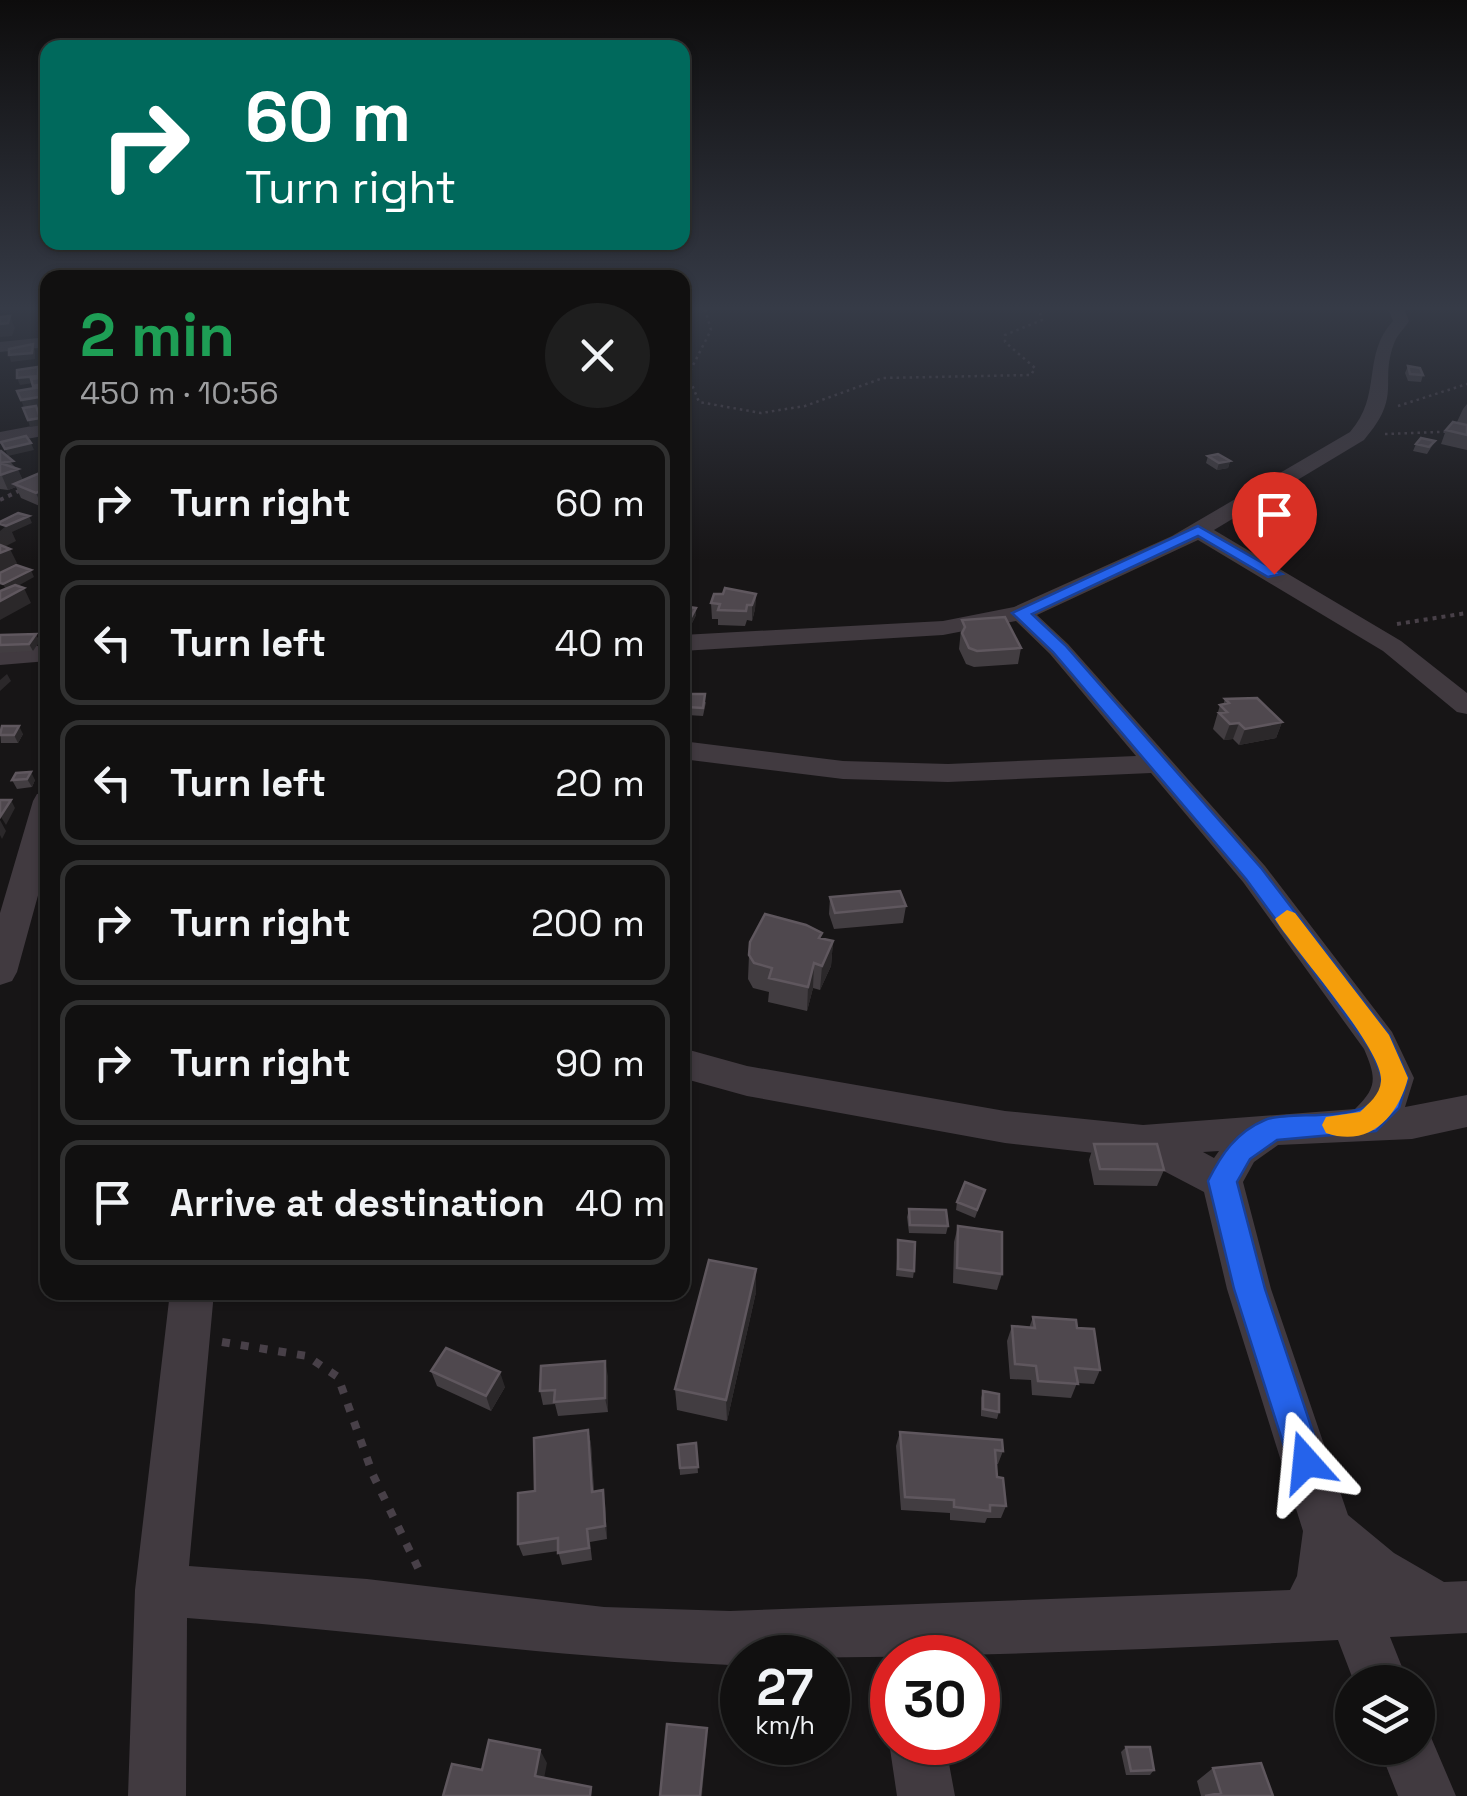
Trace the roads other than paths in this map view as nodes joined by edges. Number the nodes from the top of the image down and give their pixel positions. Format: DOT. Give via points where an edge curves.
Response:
graph roads {
  1 [pos="1381,393"];
  2 [pos="40,430"];
  3 [pos="0,438"];
  4 [pos="1198,530"];
  5 [pos="1021,613"];
  6 [pos="690,642"];
  7 [pos="40,654"];
  8 [pos="0,657"];
  9 [pos="1467,706"];
  10 [pos="690,751"];
  11 [pos="1159,764"];
  12 [pos="40,830"];
  13 [pos="0,972"];
  14 [pos="690,1065"];
  15 [pos="1467,1111"];
  16 [pos="1366,1123"];
  17 [pos="1271,1129"];
  18 [pos="1143,1142"];
  19 [pos="1222,1181"];
  20 [pos="188,1313"];
  21 [pos="1328,1531"];
  22 [pos="162,1590"];
  23 [pos="1453,1608"];
  24 [pos="1329,1614"];
  25 [pos="975,1635"];
  26 [pos="870,1643"];
  27 [pos="1369,1665"];
  28 [pos="921,1765"];
  29 [pos="1414,1765"];
  30 [pos="157,1796"];
  31 [pos="926,1796"];
  32 [pos="1426,1796"];
  1 -- 4 [label="street" via="1369,425 1357,436"];
  2 -- 3 [label="street"];
  4 -- 5 [label="street"];
  4 -- 9 [label="street" via="1417,664"];
  5 -- 6 [label="street" via="924,630"];
  5 -- 11 [label="street"];
  7 -- 8 [label="street"];
  10 -- 11 [label="street" via="843,770 948,773"];
  11 -- 16 [label="street" via="1254,874 1380,1042 1395,1078 1389,1100"];
  12 -- 13 [label="street"];
  14 -- 18 [label="street" via="1005,1128"];
  15 -- 16 [label="street"];
  16 -- 17 [label="street"];
  17 -- 18 [label="street"];
  17 -- 19 [label="street" via="1240,1150"];
  18 -- 19 [label="street"];
  19 -- 21 [label="street"];
  20 -- 22 [label="street"];
  21 -- 23 [label="street" via="1376,1570"];
  21 -- 24 [label="street" via="1322,1581"];
  22 -- 26 [label="street" via="604,1633"];
  22 -- 30 [label="street"];
  23 -- 24 [label="street"];
  24 -- 25 [label="street"];
  24 -- 27 [label="street"];
  28 -- 31 [label="street"];
  29 -- 32 [label="street"];
}
